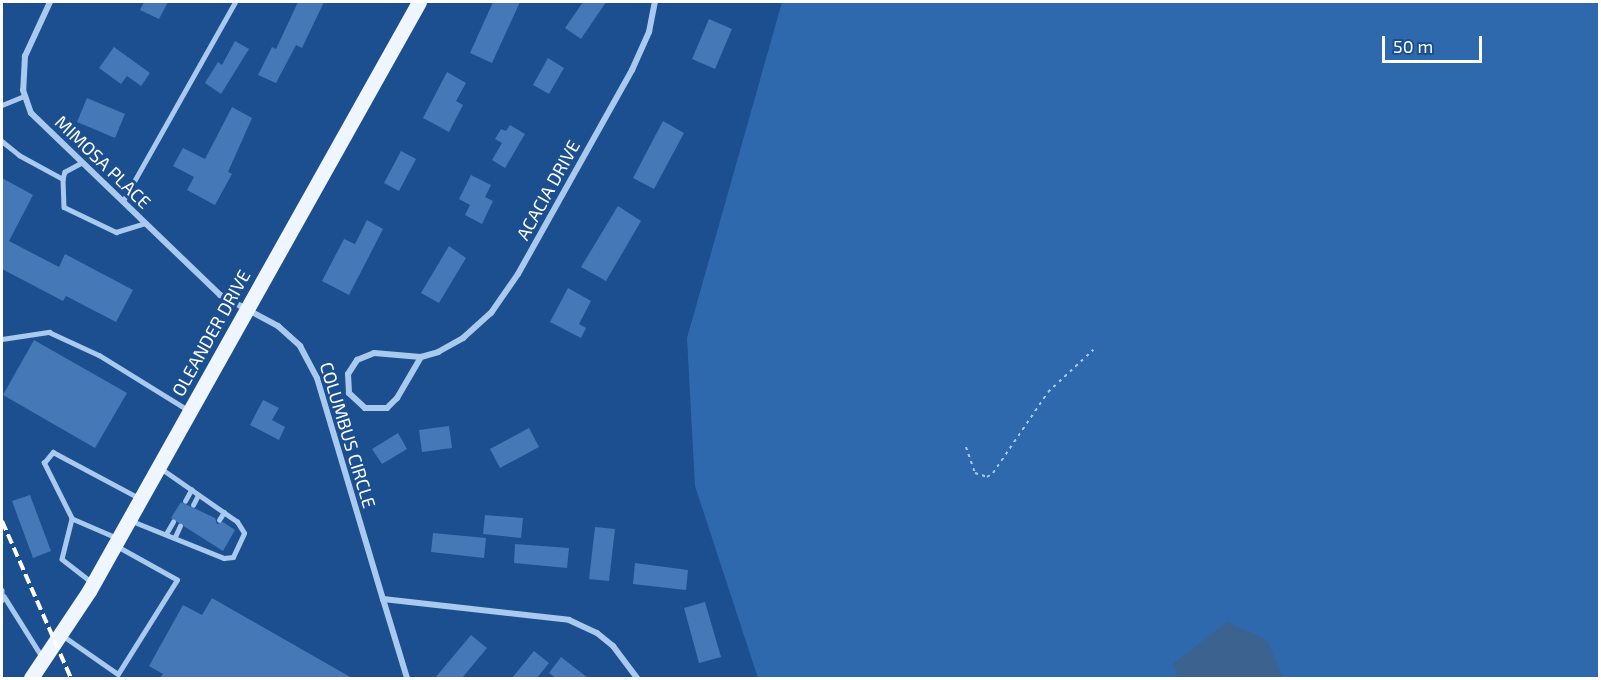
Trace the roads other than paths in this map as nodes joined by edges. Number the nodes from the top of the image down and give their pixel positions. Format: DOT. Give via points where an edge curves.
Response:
graph roads {
  1 [pos="50,2"];
  2 [pos="235,2"];
  3 [pos="419,2"];
  4 [pos="655,2"];
  5 [pos="24,96"];
  6 [pos="2,105"];
  7 [pos="2,141"];
  8 [pos="82,163"];
  9 [pos="63,179"];
  10 [pos="123,201"];
  11 [pos="145,223"];
  12 [pos="245,309"];
  13 [pos="2,339"];
  14 [pos="421,357"];
  15 [pos="190,411"];
  16 [pos="159,468"];
  17 [pos="191,490"];
  18 [pos="198,495"];
  19 [pos="141,499"];
  20 [pos="186,501"];
  21 [pos="193,505"];
  22 [pos="224,512"];
  23 [pos="72,519"];
  24 [pos="129,520"];
  25 [pos="219,520"];
  26 [pos="173,522"];
  27 [pos="180,526"];
  28 [pos="166,534"];
  29 [pos="175,537"];
  30 [pos="117,542"];
  31 [pos="207,542"];
  32 [pos="204,549"];
  33 [pos="93,584"];
  34 [pos="2,595"];
  35 [pos="383,599"];
  36 [pos="62,634"];
  37 [pos="45,659"];
  38 [pos="31,678"];
  39 [pos="407,678"];
  40 [pos="637,678"];
  1 -- 5 [label="street" via="25,56"];
  2 -- 10 [label="lane"];
  3 -- 12 [label="main road, OLEANDER DRIVE"];
  4 -- 14 [label="street, ACACIA DRIVE" via="649,32 632,70 504,297 464,338"];
  5 -- 6 [label="lane"];
  5 -- 8 [label="street, MIMOSA PLACE" via="31,113"];
  7 -- 9 [label="lane" via="18,156"];
  8 -- 9 [label="lane" via="65,172"];
  8 -- 10 [label="street, MIMOSA PLACE"];
  9 -- 11 [label="lane" via="64,207 94,225 116,232"];
  10 -- 11 [label="street, MIMOSA PLACE"];
  11 -- 12 [label="street, MIMOSA PLACE" via="220,295"];
  12 -- 15 [label="main road, OLEANDER DRIVE"];
  12 -- 35 [label="street, COLUMBUS CIRCLE" via="290,335 310,361"];
  13 -- 15 [label="lane" via="49,332 99,355"];
  14 -- 14 [label="street" via="385,353 365,356 351,366 349,393 366,408 387,408"];
  15 -- 16 [label="main road, OLEANDER DRIVE"];
  16 -- 17 [label="lane"];
  16 -- 19 [label="main road, OLEANDER DRIVE"];
  17 -- 18 [label="lane"];
  17 -- 20 [label="lane"];
  18 -- 21 [label="lane"];
  18 -- 22 [label="lane"];
  19 -- 23 [label="lane" via="53,452 44,462"];
  19 -- 24 [label="main road, OLEANDER DRIVE"];
  22 -- 25 [label="lane"];
  22 -- 32 [label="lane" via="244,533 233,557 225,558"];
  23 -- 30 [label="lane"];
  23 -- 33 [label="lane" via="62,559"];
  24 -- 28 [label="lane"];
  24 -- 30 [label="main road, OLEANDER DRIVE"];
  26 -- 28 [label="lane"];
  27 -- 29 [label="lane"];
  28 -- 29 [label="lane"];
  29 -- 32 [label="lane"];
  30 -- 33 [label="main road, OLEANDER DRIVE"];
  30 -- 36 [label="lane" via="177,580 118,674"];
  31 -- 32 [label="lane"];
  33 -- 36 [label="main road, OLEANDER DRIVE"];
  34 -- 37 [label="lane"];
  35 -- 39 [label="street, COLUMBUS CIRCLE"];
  35 -- 40 [label="street" via="569,620 597,633 613,646"];
  36 -- 37 [label="main road, OLEANDER DRIVE"];
  37 -- 38 [label="main road, OLEANDER DRIVE"];
}
